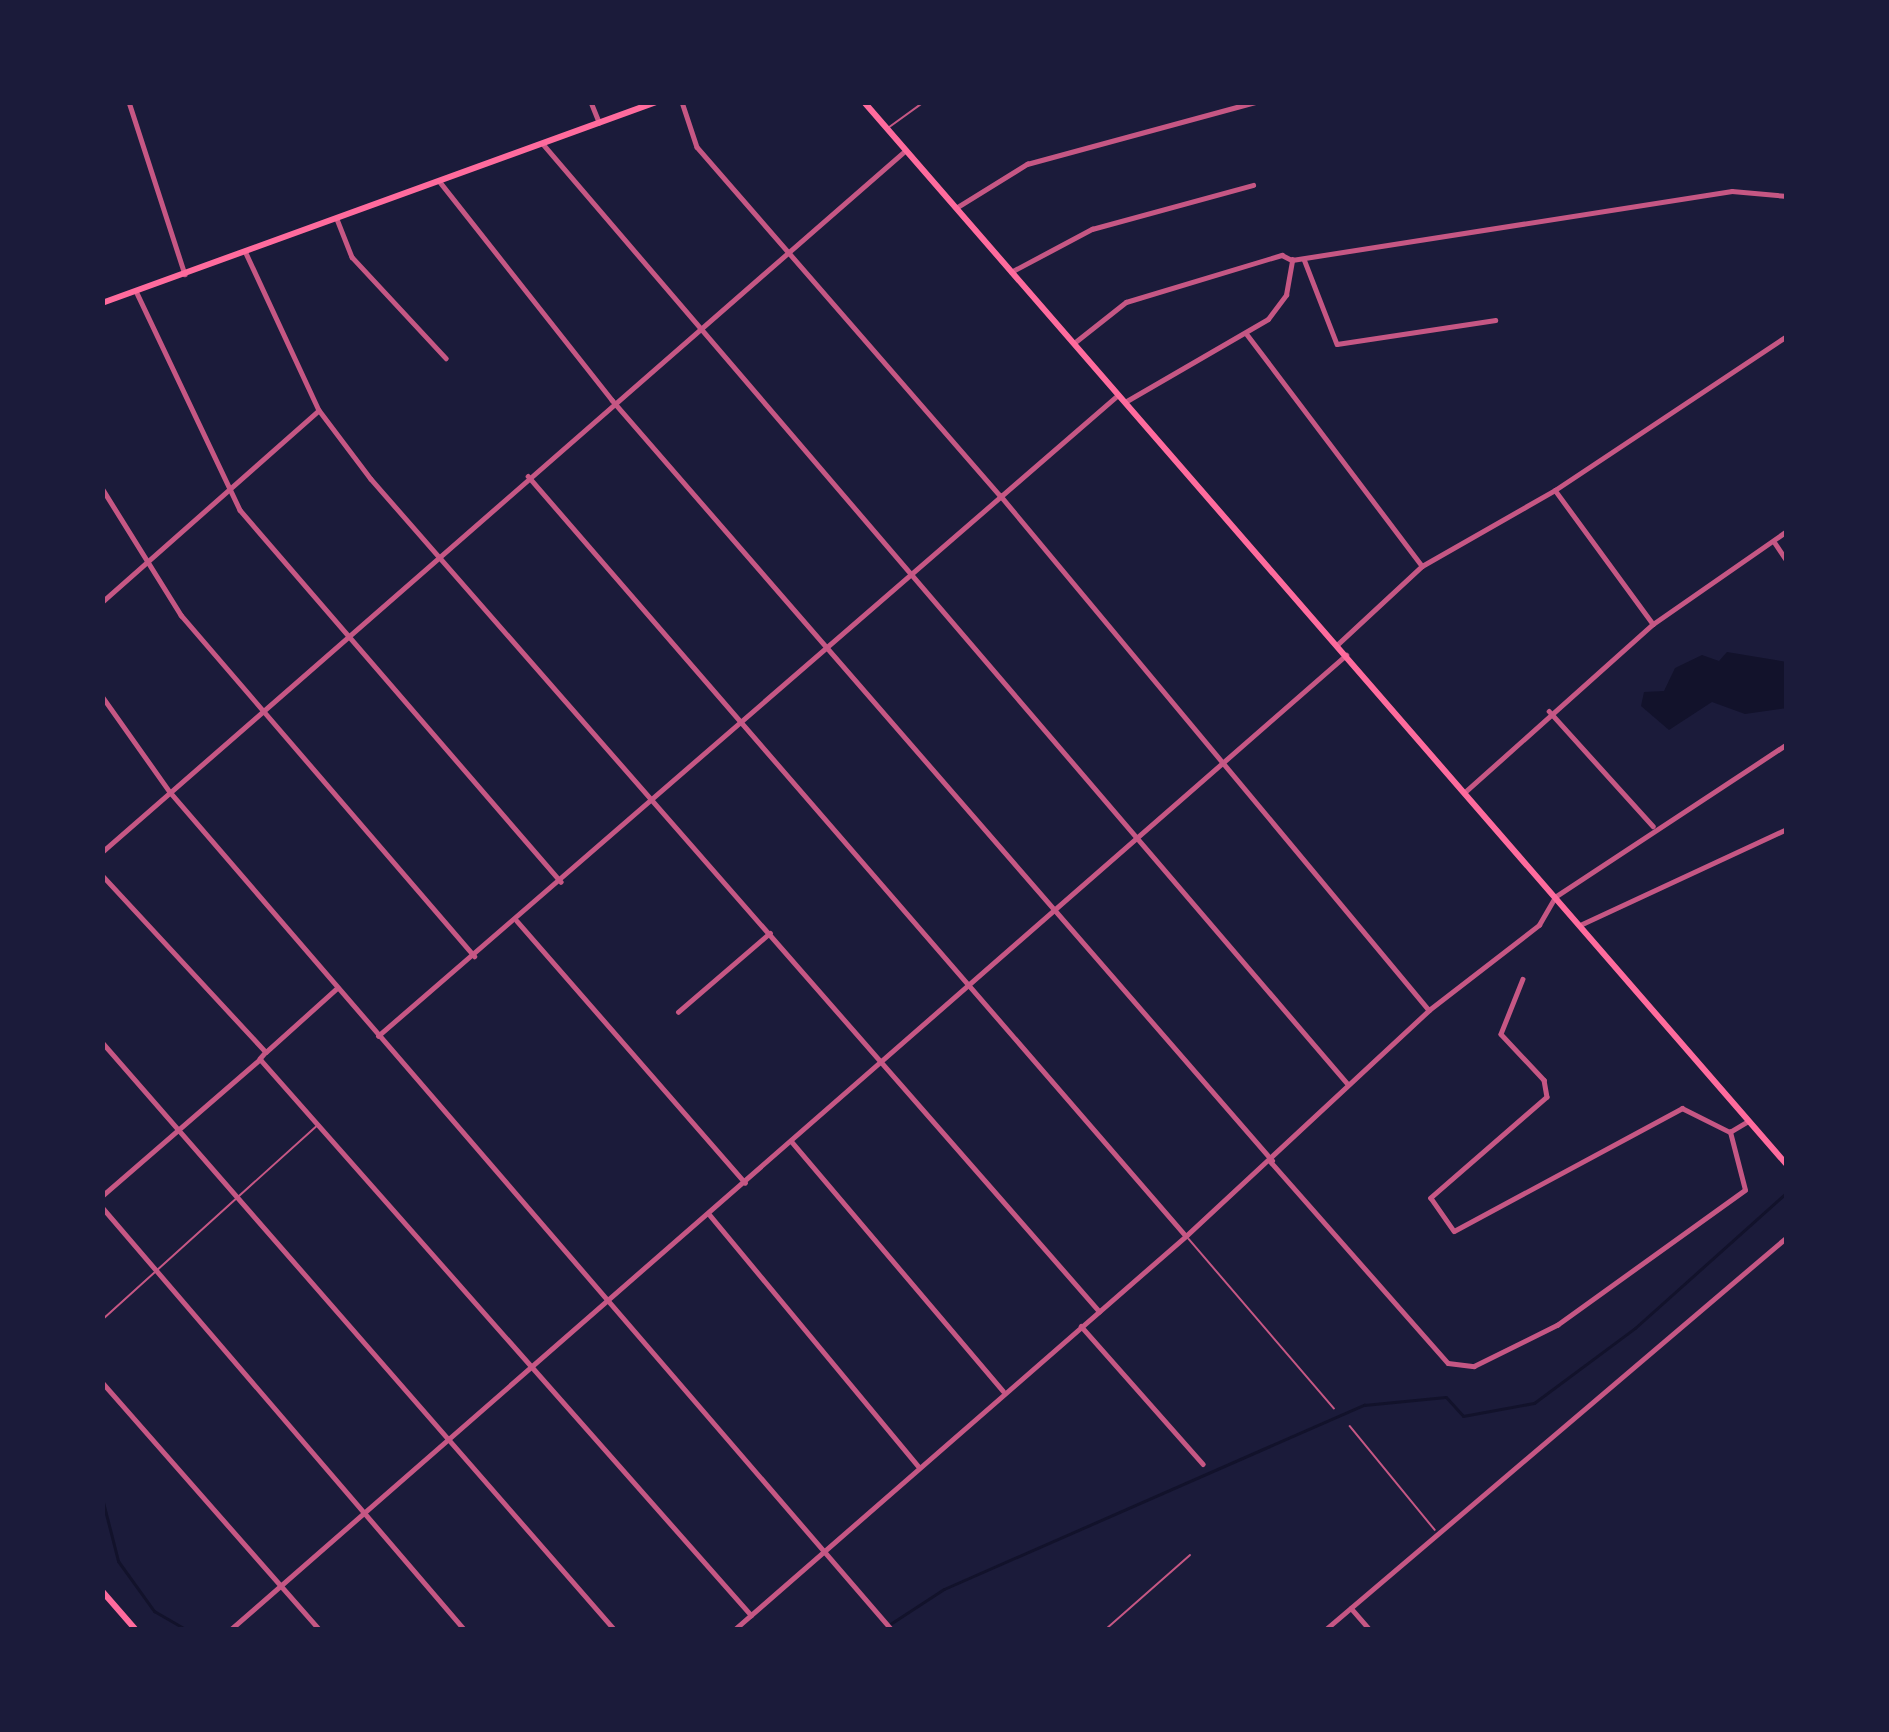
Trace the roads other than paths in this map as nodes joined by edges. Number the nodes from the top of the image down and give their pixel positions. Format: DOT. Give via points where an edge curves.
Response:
graph roads {
  1 [pos="130,102"];
  2 [pos="591,102"];
  3 [pos="656,102"];
  4 [pos="682,102"];
  5 [pos="863,102"];
  6 [pos="924,102"];
  7 [pos="1208,102"];
  8 [pos="1255,102"];
  9 [pos="1215,109"];
  10 [pos="599,122"];
  11 [pos="887,128"];
  12 [pos="542,143"];
  13 [pos="906,150"];
  14 [pos="440,182"];
  15 [pos="1253,185"];
  16 [pos="1787,196"];
  17 [pos="956,208"];
  18 [pos="338,219"];
  19 [pos="790,251"];
  20 [pos="246,254"];
  21 [pos="1303,258"];
  22 [pos="1292,260"];
  23 [pos="1011,272"];
  24 [pos="184,274"];
  25 [pos="136,291"];
  26 [pos="102,303"];
  27 [pos="1496,320"];
  28 [pos="698,328"];
  29 [pos="1246,333"];
  30 [pos="1787,336"];
  31 [pos="1074,343"];
  32 [pos="446,358"];
  33 [pos="1118,394"];
  34 [pos="612,400"];
  35 [pos="1125,402"];
  36 [pos="319,410"];
  37 [pos="528,476"];
  38 [pos="102,488"];
  39 [pos="1555,490"];
  40 [pos="230,491"];
  41 [pos="1000,495"];
  42 [pos="1787,531"];
  43 [pos="1775,543"];
  44 [pos="440,554"];
  45 [pos="1787,561"];
  46 [pos="143,566"];
  47 [pos="1422,566"];
  48 [pos="914,571"];
  49 [pos="102,602"];
  50 [pos="1653,624"];
  51 [pos="348,634"];
  52 [pos="1338,644"];
  53 [pos="830,646"];
  54 [pos="1346,656"];
  55 [pos="102,696"];
  56 [pos="264,709"];
  57 [pos="1549,712"];
  58 [pos="745,722"];
  59 [pos="1787,744"];
  60 [pos="1224,763"];
  61 [pos="170,792"];
  62 [pos="1466,792"];
  63 [pos="656,801"];
  64 [pos="1653,826"];
  65 [pos="1787,829"];
  66 [pos="1142,838"];
  67 [pos="102,852"];
  68 [pos="102,875"];
  69 [pos="561,882"];
  70 [pos="1556,897"];
  71 [pos="1057,910"];
  72 [pos="517,921"];
  73 [pos="1580,925"];
  74 [pos="770,933"];
  75 [pos="475,956"];
  76 [pos="1523,979"];
  77 [pos="970,983"];
  78 [pos="337,988"];
  79 [pos="1429,1010"];
  80 [pos="678,1012"];
  81 [pos="379,1036"];
  82 [pos="102,1042"];
  83 [pos="266,1052"];
  84 [pos="260,1058"];
  85 [pos="878,1058"];
  86 [pos="1347,1083"];
  87 [pos="1749,1120"];
  88 [pos="320,1124"];
  89 [pos="179,1130"];
  90 [pos="1730,1132"];
  91 [pos="791,1142"];
  92 [pos="1271,1160"];
  93 [pos="1787,1165"];
  94 [pos="745,1182"];
  95 [pos="237,1194"];
  96 [pos="102,1196"];
  97 [pos="102,1207"];
  98 [pos="709,1214"];
  99 [pos="1186,1236"];
  100 [pos="1787,1237"];
  101 [pos="155,1270"];
  102 [pos="608,1304"];
  103 [pos="1099,1311"];
  104 [pos="102,1320"];
  105 [pos="1081,1326"];
  106 [pos="536,1366"];
  107 [pos="102,1382"];
  108 [pos="1003,1391"];
  109 [pos="1334,1408"];
  110 [pos="1350,1426"];
  111 [pos="452,1438"];
  112 [pos="1203,1465"];
  113 [pos="918,1466"];
  114 [pos="366,1514"];
  115 [pos="1437,1533"];
  116 [pos="822,1551"];
  117 [pos="1190,1555"];
  118 [pos="280,1588"];
  119 [pos="102,1591"];
  120 [pos="1351,1608"];
  121 [pos="751,1616"];
  122 [pos="136,1630"];
  123 [pos="230,1630"];
  124 [pos="320,1630"];
  125 [pos="465,1630"];
  126 [pos="615,1630"];
  127 [pos="734,1630"];
  128 [pos="892,1630"];
  129 [pos="1105,1630"];
  130 [pos="1324,1630"];
  131 [pos="1370,1630"];
  1 -- 24 [label="street"];
  2 -- 10 [label="street"];
  3 -- 10 [label="main road"];
  4 -- 19 [label="street" via="697,147"];
  5 -- 11 [label="main road"];
  6 -- 11 [label="lane"];
  7 -- 9 [label="street"];
  8 -- 9 [label="street"];
  9 -- 17 [label="street" via="1204,119 1027,164"];
  10 -- 12 [label="main road"];
  11 -- 13 [label="main road"];
  12 -- 14 [label="main road"];
  12 -- 28 [label="street"];
  13 -- 17 [label="main road"];
  13 -- 19 [label="street"];
  14 -- 18 [label="main road"];
  14 -- 34 [label="street"];
  15 -- 23 [label="street" via="1092,229"];
  16 -- 21 [label="street" via="1732,191"];
  17 -- 23 [label="main road"];
  18 -- 20 [label="main road"];
  18 -- 32 [label="street" via="352,257"];
  19 -- 28 [label="street"];
  19 -- 41 [label="street"];
  20 -- 24 [label="main road"];
  20 -- 36 [label="street"];
  21 -- 22 [label="street"];
  21 -- 27 [label="street" via="1337,344"];
  22 -- 29 [label="street" via="1279,309"];
  22 -- 31 [label="street" via="1282,254 1126,302"];
  23 -- 31 [label="main road"];
  24 -- 25 [label="main road"];
  25 -- 26 [label="main road"];
  25 -- 40 [label="street"];
  28 -- 34 [label="street"];
  28 -- 48 [label="street"];
  29 -- 35 [label="street"];
  29 -- 47 [label="street"];
  30 -- 39 [label="street"];
  31 -- 33 [label="main road"];
  33 -- 35 [label="main road"];
  33 -- 41 [label="street"];
  34 -- 37 [label="street"];
  34 -- 53 [label="street"];
  35 -- 52 [label="main road"];
  36 -- 40 [label="street"];
  36 -- 44 [label="street"];
  37 -- 44 [label="street"];
  37 -- 58 [label="street"];
  38 -- 46 [label="street"];
  39 -- 47 [label="street"];
  39 -- 50 [label="street"];
  40 -- 46 [label="street"];
  40 -- 51 [label="street"];
  41 -- 48 [label="street"];
  41 -- 60 [label="street"];
  42 -- 43 [label="street"];
  43 -- 45 [label="street"];
  43 -- 50 [label="street"];
  44 -- 51 [label="street"];
  44 -- 63 [label="street"];
  46 -- 49 [label="street"];
  46 -- 56 [label="street"];
  47 -- 52 [label="street"];
  48 -- 53 [label="street"];
  48 -- 66 [label="street"];
  50 -- 57 [label="street"];
  51 -- 56 [label="street"];
  51 -- 69 [label="street"];
  52 -- 54 [label="main road"];
  53 -- 58 [label="street"];
  53 -- 71 [label="street"];
  54 -- 60 [label="street"];
  54 -- 62 [label="main road"];
  55 -- 61 [label="street"];
  56 -- 61 [label="street"];
  56 -- 75 [label="street"];
  57 -- 62 [label="street"];
  57 -- 64 [label="street"];
  58 -- 63 [label="street"];
  58 -- 77 [label="street"];
  59 -- 64 [label="street"];
  60 -- 66 [label="street"];
  60 -- 79 [label="street"];
  61 -- 67 [label="street"];
  61 -- 78 [label="street"];
  62 -- 70 [label="main road"];
  63 -- 69 [label="street"];
  63 -- 74 [label="street"];
  64 -- 70 [label="street"];
  65 -- 73 [label="street"];
  66 -- 71 [label="street"];
  66 -- 86 [label="street"];
  68 -- 83 [label="street"];
  69 -- 72 [label="street"];
  70 -- 73 [label="main road"];
  70 -- 79 [label="street" via="1539,926"];
  71 -- 77 [label="street"];
  71 -- 92 [label="street"];
  72 -- 75 [label="street"];
  72 -- 94 [label="street"];
  73 -- 87 [label="main road"];
  74 -- 80 [label="street"];
  74 -- 85 [label="street"];
  75 -- 81 [label="street"];
  76 -- 90 [label="street" via="1501,1034 1544,1080 1547,1096 1431,1198 1454,1231 1682,1108"];
  77 -- 85 [label="street"];
  77 -- 99 [label="street"];
  78 -- 81 [label="street"];
  78 -- 83 [label="street"];
  79 -- 86 [label="street"];
  81 -- 102 [label="street"];
  82 -- 89 [label="street"];
  83 -- 84 [label="street"];
  84 -- 88 [label="street"];
  84 -- 89 [label="street"];
  85 -- 91 [label="street"];
  85 -- 103 [label="street"];
  86 -- 92 [label="street"];
  87 -- 90 [label="street"];
  87 -- 93 [label="main road"];
  88 -- 95 [label="lane"];
  88 -- 106 [label="street"];
  89 -- 95 [label="street"];
  89 -- 96 [label="street"];
  90 -- 92 [label="street" via="1745,1190 1535,1339 1474,1366 1448,1364"];
  91 -- 94 [label="street"];
  91 -- 108 [label="street"];
  92 -- 99 [label="street"];
  94 -- 98 [label="street"];
  95 -- 101 [label="lane"];
  95 -- 111 [label="street"];
  97 -- 101 [label="street"];
  98 -- 102 [label="street"];
  98 -- 113 [label="street"];
  99 -- 103 [label="street"];
  99 -- 109 [label="lane"];
  100 -- 115 [label="street"];
  101 -- 104 [label="lane"];
  101 -- 114 [label="street"];
  102 -- 106 [label="street"];
  102 -- 116 [label="street"];
  103 -- 105 [label="street"];
  105 -- 108 [label="street"];
  105 -- 112 [label="street"];
  106 -- 111 [label="street"];
  106 -- 121 [label="street"];
  107 -- 118 [label="street"];
  108 -- 113 [label="street"];
  110 -- 115 [label="lane"];
  111 -- 114 [label="street"];
  111 -- 126 [label="street"];
  113 -- 116 [label="street"];
  114 -- 118 [label="street"];
  114 -- 125 [label="street"];
  115 -- 120 [label="street"];
  116 -- 121 [label="street"];
  116 -- 128 [label="street"];
  117 -- 129 [label="lane"];
  118 -- 123 [label="street"];
  118 -- 124 [label="street"];
  119 -- 122 [label="main road"];
  120 -- 130 [label="street"];
  120 -- 131 [label="street"];
  121 -- 127 [label="street"];
}
